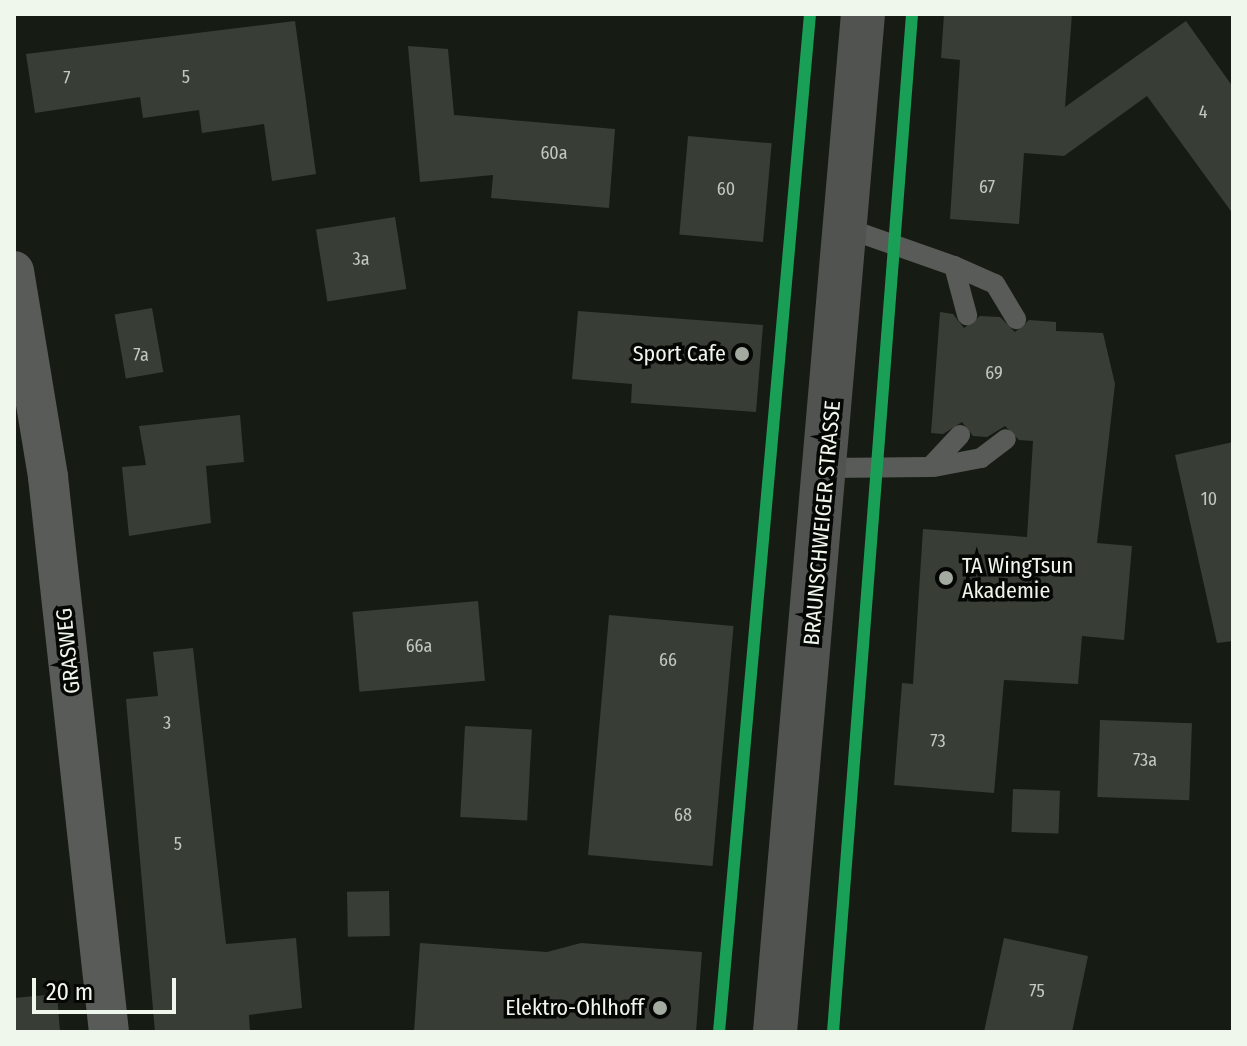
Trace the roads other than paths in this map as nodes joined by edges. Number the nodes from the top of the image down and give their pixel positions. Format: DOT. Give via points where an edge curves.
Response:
graph roads {
  1 [pos="863,14"];
  2 [pos="846,228"];
  3 [pos="954,266"];
  4 [pos="14,271"];
  5 [pos="967,315"];
  6 [pos="1016,319"];
  7 [pos="960,435"];
  8 [pos="1006,439"];
  9 [pos="930,467"];
  10 [pos="827,468"];
  11 [pos="109,1032"];
  12 [pos="775,1032"];
  1 -- 2 [label="street, BRAUNSCHWEIGER STRASSE"];
  2 -- 3 [label="lane"];
  2 -- 10 [label="street, BRAUNSCHWEIGER STRASSE"];
  3 -- 5 [label="lane"];
  3 -- 6 [label="lane" via="995,284"];
  4 -- 11 [label="street, GRASWEG" via="48,477"];
  7 -- 9 [label="lane"];
  8 -- 9 [label="lane" via="981,458"];
  9 -- 10 [label="lane"];
  10 -- 12 [label="street, BRAUNSCHWEIGER STRASSE"];
}
